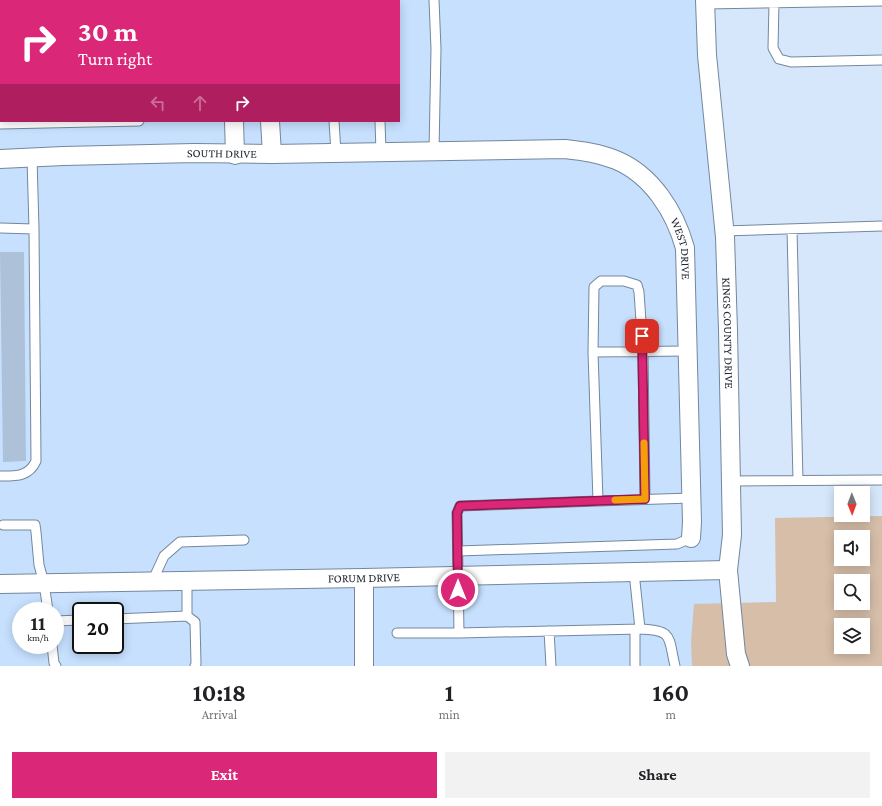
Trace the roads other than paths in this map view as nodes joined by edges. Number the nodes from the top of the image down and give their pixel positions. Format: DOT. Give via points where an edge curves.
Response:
graph roads {
  1 [pos="434,0"];
  2 [pos="882,1"];
  3 [pos="705,2"];
  4 [pos="774,3"];
  5 [pos="882,60"];
  6 [pos="40,122"];
  7 [pos="90,122"];
  8 [pos="234,122"];
  9 [pos="270,122"];
  10 [pos="334,122"];
  11 [pos="380,122"];
  12 [pos="0,124"];
  13 [pos="439,151"];
  14 [pos="381,152"];
  15 [pos="336,153"];
  16 [pos="272,154"];
  17 [pos="235,155"];
  18 [pos="32,158"];
  19 [pos="0,159"];
  20 [pos="882,226"];
  21 [pos="0,228"];
  22 [pos="34,229"];
  23 [pos="792,229"];
  24 [pos="724,231"];
  25 [pos="688,350"];
  26 [pos="643,351"];
  27 [pos="593,352"];
  28 [pos="0,476"];
  29 [pos="731,480"];
  30 [pos="798,480"];
  31 [pos="882,480"];
  32 [pos="691,498"];
  33 [pos="645,499"];
  34 [pos="598,501"];
  35 [pos="3,525"];
  36 [pos="691,538"];
  37 [pos="244,540"];
  38 [pos="458,551"];
  39 [pos="728,570"];
  40 [pos="634,572"];
  41 [pos="458,576"];
  42 [pos="364,578"];
  43 [pos="186,581"];
  44 [pos="152,582"];
  45 [pos="44,583"];
  46 [pos="0,584"];
  47 [pos="47,602"];
  48 [pos="187,616"];
  49 [pos="124,619"];
  50 [pos="638,630"];
  51 [pos="549,631"];
  52 [pos="397,633"];
  53 [pos="459,633"];
  54 [pos="53,654"];
  55 [pos="56,666"];
  56 [pos="195,666"];
  57 [pos="364,666"];
  58 [pos="551,666"];
  59 [pos="635,666"];
  60 [pos="675,666"];
  61 [pos="740,666"];
  1 -- 13 [label="lane"];
  2 -- 4 [label="lane"];
  3 -- 4 [label="lane"];
  3 -- 24 [label="street, KINGS COUNTY DRIVE" via="707,55"];
  4 -- 5 [label="lane" via="773,48 779,59 791,62"];
  6 -- 7 [label="lane"];
  6 -- 12 [label="lane"];
  8 -- 17 [label="street"];
  9 -- 16 [label="street"];
  10 -- 15 [label="lane"];
  11 -- 14 [label="lane"];
  13 -- 14 [label="street, SOUTH DRIVE"];
  13 -- 25 [label="street, WEST DRIVE" via="565,149 592,152 628,166 645,179 671,212 680,229 685,248"];
  14 -- 15 [label="street, SOUTH DRIVE"];
  15 -- 16 [label="street, SOUTH DRIVE"];
  16 -- 17 [label="street, SOUTH DRIVE"];
  17 -- 18 [label="street, SOUTH DRIVE" via="186,153"];
  18 -- 19 [label="street, SOUTH DRIVE"];
  18 -- 22 [label="lane"];
  20 -- 23 [label="lane"];
  21 -- 22 [label="lane"];
  22 -- 28 [label="lane" via="36,462 24,474"];
  23 -- 24 [label="lane"];
  23 -- 30 [label="lane"];
  24 -- 29 [label="street, KINGS COUNTY DRIVE"];
  25 -- 26 [label="lane"];
  25 -- 32 [label="street, WEST DRIVE"];
  26 -- 27 [label="lane"];
  26 -- 27 [label="lane" via="637,285 624,281 601,281 594,287"];
  26 -- 33 [label="lane"];
  27 -- 34 [label="lane"];
  29 -- 30 [label="lane"];
  29 -- 39 [label="street, KINGS COUNTY DRIVE" via="732,535"];
  30 -- 31 [label="lane"];
  32 -- 33 [label="lane"];
  32 -- 36 [label="street, WEST DRIVE"];
  33 -- 34 [label="lane"];
  34 -- 38 [label="lane" via="460,506 457,513"];
  35 -- 45 [label="lane" via="34,525"];
  36 -- 38 [label="lane" via="677,544"];
  37 -- 44 [label="lane" via="180,542 164,556"];
  38 -- 41 [label="lane"];
  39 -- 40 [label="street, FORUM DRIVE"];
  39 -- 61 [label="street, KINGS COUNTY DRIVE" via="736,654"];
  40 -- 41 [label="street, FORUM DRIVE"];
  40 -- 50 [label="lane"];
  41 -- 42 [label="street, FORUM DRIVE"];
  41 -- 53 [label="lane"];
  42 -- 43 [label="street, FORUM DRIVE"];
  42 -- 57 [label="street"];
  43 -- 44 [label="street, FORUM DRIVE"];
  43 -- 48 [label="lane"];
  44 -- 45 [label="street, FORUM DRIVE"];
  45 -- 46 [label="street, FORUM DRIVE"];
  45 -- 47 [label="lane"];
  48 -- 49 [label="lane"];
  48 -- 56 [label="lane" via="195,622"];
  50 -- 51 [label="lane"];
  50 -- 59 [label="lane"];
  50 -- 60 [label="lane" via="661,631 666,634"];
  51 -- 53 [label="lane"];
  51 -- 58 [label="lane"];
  52 -- 53 [label="lane"];
  54 -- 55 [label="lane"];
}
